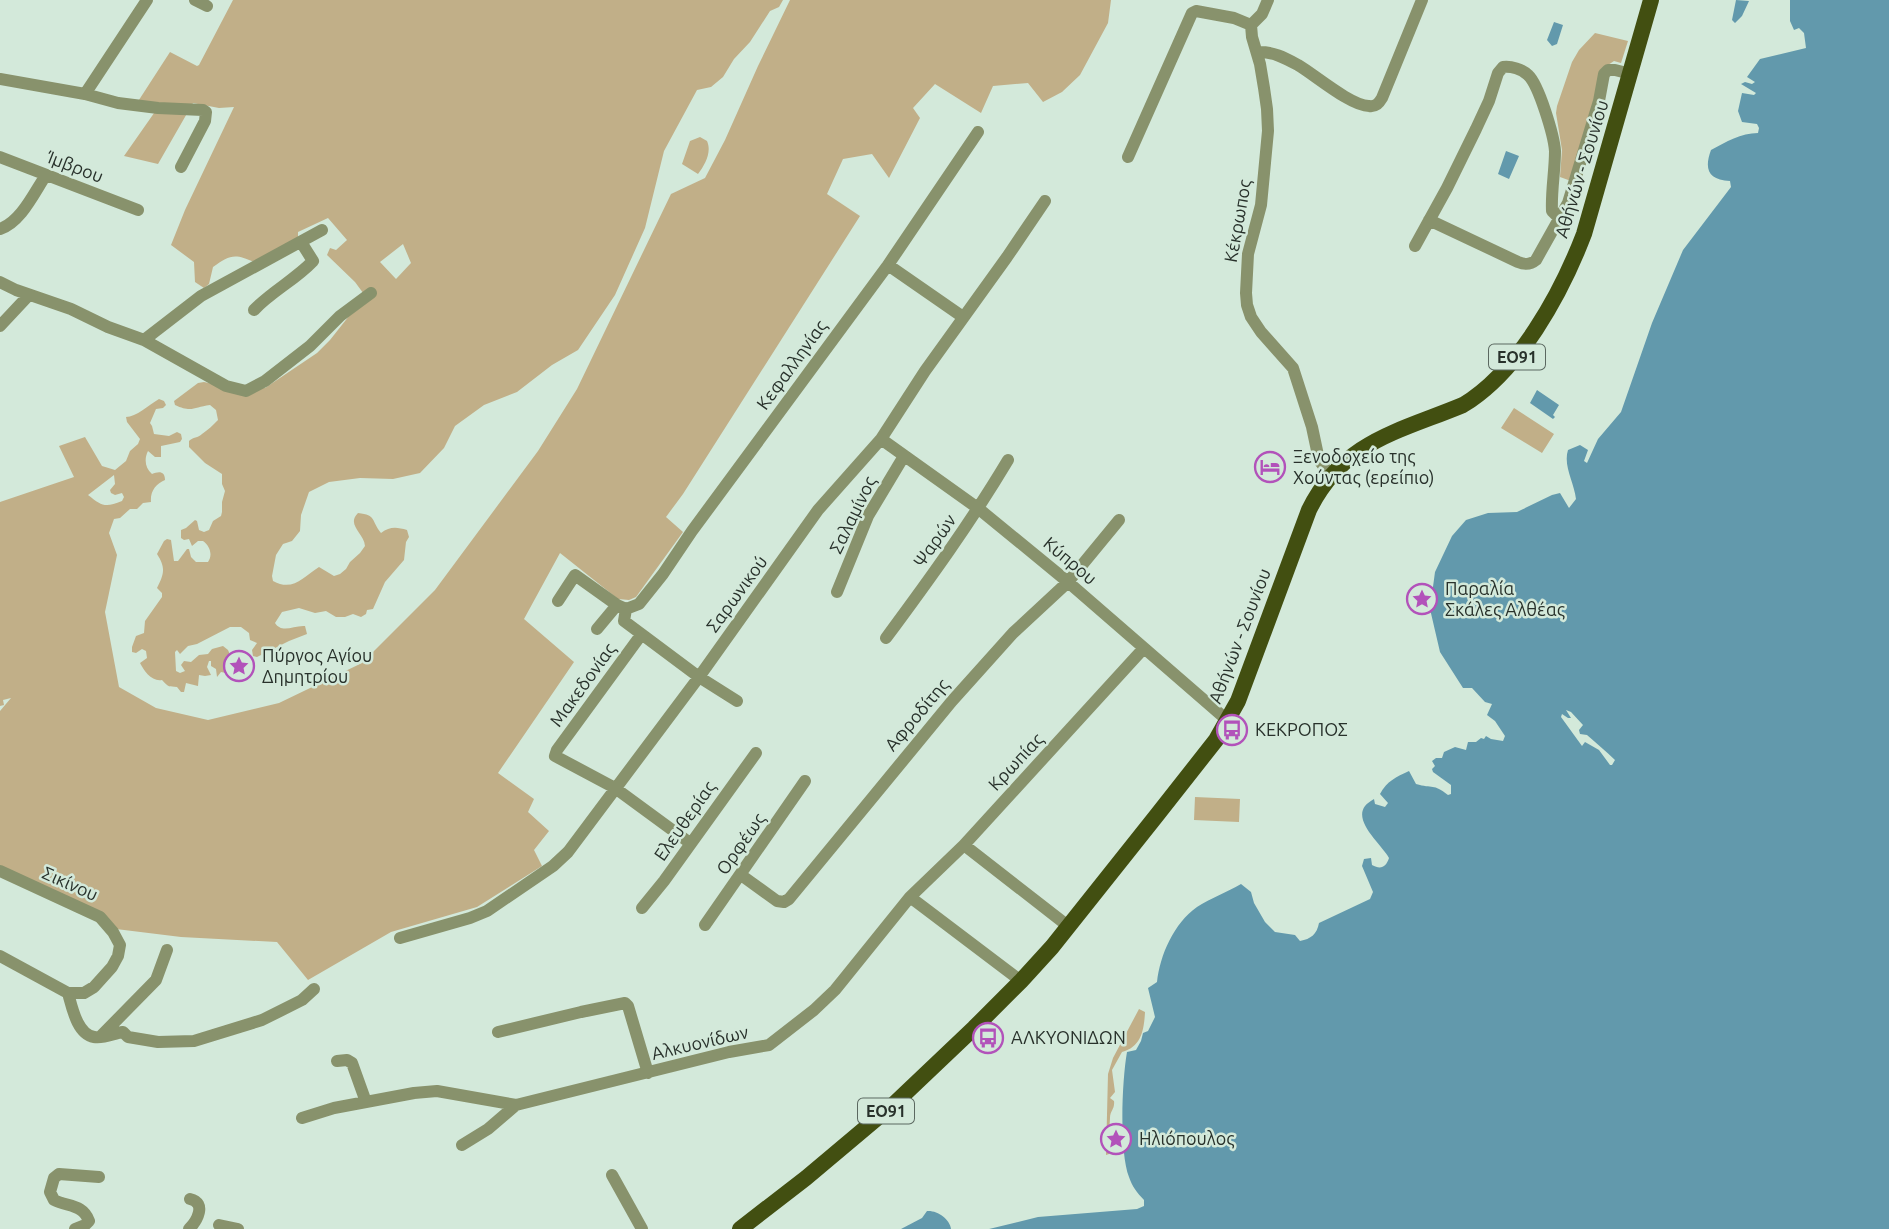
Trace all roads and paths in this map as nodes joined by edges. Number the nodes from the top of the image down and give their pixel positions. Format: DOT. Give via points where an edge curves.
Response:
graph roads {
  1 [pos="147,0"];
  2 [pos="1268,0"];
  3 [pos="1422,0"];
  4 [pos="1651,0"];
  5 [pos="1251,25"];
  6 [pos="1257,52"];
  7 [pos="1630,74"];
  8 [pos="0,79"];
  9 [pos="85,94"];
  10 [pos="978,132"];
  11 [pos="0,157"];
  12 [pos="1128,157"];
  13 [pos="181,167"];
  14 [pos="46,175"];
  15 [pos="1045,201"];
  16 [pos="138,210"];
  17 [pos="1560,219"];
  18 [pos="1429,220"];
  19 [pos="0,229"];
  20 [pos="322,230"];
  21 [pos="301,242"];
  22 [pos="1415,246"];
  23 [pos="888,265"];
  24 [pos="0,282"];
  25 [pos="371,293"];
  26 [pos="29,295"];
  27 [pos="254,310"];
  28 [pos="963,317"];
  29 [pos="0,326"];
  30 [pos="144,340"];
  31 [pos="881,439"];
  32 [pos="904,456"];
  33 [pos="1008,460"];
  34 [pos="1330,475"];
  35 [pos="979,509"];
  36 [pos="1119,520"];
  37 [pos="1068,582"];
  38 [pos="837,592"];
  39 [pos="558,601"];
  40 [pos="621,607"];
  41 [pos="597,629"];
  42 [pos="641,635"];
  43 [pos="886,638"];
  44 [pos="1144,648"];
  45 [pos="698,677"];
  46 [pos="737,701"];
  47 [pos="1227,720"];
  48 [pos="756,753"];
  49 [pos="805,781"];
  50 [pos="615,788"];
  51 [pos="690,843"];
  52 [pos="964,845"];
  53 [pos="0,872"];
  54 [pos="741,875"];
  55 [pos="910,897"];
  56 [pos="642,908"];
  57 [pos="705,925"];
  58 [pos="1068,926"];
  59 [pos="400,938"];
  60 [pos="167,950"];
  61 [pos="0,956"];
  62 [pos="1021,981"];
  63 [pos="314,989"];
  64 [pos="68,993"];
  65 [pos="498,1032"];
  66 [pos="100,1037"];
  67 [pos="337,1061"];
  68 [pos="648,1073"];
  69 [pos="366,1102"];
  70 [pos="516,1105"];
  71 [pos="302,1118"];
  72 [pos="462,1145"];
  73 [pos="612,1175"];
  74 [pos="99,1177"];
  75 [pos="190,1199"];
  76 [pos="219,1225"];
  77 [pos="75,1229"];
  78 [pos="189,1229"];
  79 [pos="238,1229"];
  80 [pos="642,1229"];
  81 [pos="740,1229"];
  1 -- 9 [label="street"];
  2 -- 5 [label="street"];
  3 -- 6 [label="street" via="1382,98 1373,106 1343,96 1286,59"];
  4 -- 7 [label="main road, Αθήνών - Σουνίου / ΕΟ91"];
  5 -- 6 [label="street, Κέκρωπος"];
  5 -- 12 [label="street" via="1192,13"];
  6 -- 34 [label="street, Κέκρωπος" via="1268,131 1261,205 1248,254 1247,305 1261,332 1293,368 1319,460"];
  7 -- 17 [label="street" via="1615,70 1604,74"];
  7 -- 34 [label="main road, Αθήνών - Σουνίου / ΕΟ91" via="1581,242 1520,353 1475,398 1369,444"];
  8 -- 9 [label="street"];
  9 -- 13 [label="street" via="118,103 206,112"];
  10 -- 23 [label="street, Κεφαλληνίας"];
  11 -- 14 [label="street, Ίμβρου"];
  14 -- 16 [label="street, Ίμβρου"];
  14 -- 19 [label="street" via="16,218"];
  15 -- 28 [label="street, Σαρωνικού"];
  17 -- 18 [label="street" via="1532,264 1518,262"];
  17 -- 18 [label="street" via="1552,211 1555,147 1549,123 1532,80 1510,66 1498,73 1476,129"];
  18 -- 22 [label="street"];
  20 -- 21 [label="street"];
  21 -- 27 [label="street" via="313,261"];
  21 -- 30 [label="street" via="201,296"];
  23 -- 28 [label="street"];
  23 -- 40 [label="street, Κεφαλληνίας" via="663,574 639,604"];
  24 -- 26 [label="street"];
  25 -- 30 [label="street" via="301,354 246,391 226,386"];
  26 -- 29 [label="street"];
  26 -- 30 [label="street"];
  28 -- 31 [label="street, Σαρωνικού"];
  31 -- 32 [label="street, Κύπρου"];
  31 -- 45 [label="street, Σαρωνικού" via="818,510"];
  32 -- 35 [label="street, Κύπρου"];
  32 -- 38 [label="street, Σαλαμίνος" via="868,516"];
  33 -- 35 [label="street, Ψαρών"];
  34 -- 47 [label="main road, Αθήνών - Σουνίου / ΕΟ91" via="1309,510 1257,653"];
  35 -- 37 [label="street, Κύπρου"];
  35 -- 43 [label="street, Ψαρών"];
  36 -- 37 [label="street, Αφροδίτης"];
  37 -- 44 [label="street, Κύπρου"];
  37 -- 54 [label="street, Αφροδίτης" via="1013,633 952,701 789,899 777,901"];
  39 -- 40 [label="street" via="575,575"];
  40 -- 41 [label="street, Κεφαλληνίας"];
  40 -- 42 [label="street" via="624,621"];
  42 -- 45 [label="street"];
  42 -- 50 [label="street, Μακεδονίας" via="555,756"];
  44 -- 47 [label="street, Κύπρου"];
  44 -- 52 [label="street, Κρωπίας"];
  45 -- 46 [label="street"];
  45 -- 50 [label="street, Σαρωνικού"];
  47 -- 58 [label="main road, Αθήνών - Σουνίου / ΕΟ91"];
  48 -- 51 [label="street, Ελευθερίας"];
  49 -- 54 [label="street, Ορφέως"];
  50 -- 51 [label="street"];
  50 -- 59 [label="street, Σαρωνικού" via="580,838 553,866 487,911"];
  51 -- 56 [label="street, Ελευθερίας"];
  52 -- 55 [label="street, Κρωπίας"];
  52 -- 58 [label="street"];
  53 -- 64 [label="street, Σικίνου" via="100,917 113,932 120,945 113,967 84,993"];
  54 -- 57 [label="street, Ορφέως"];
  55 -- 62 [label="street"];
  55 -- 68 [label="street, Αλκυονίδων" via="835,990 781,1038 769,1045"];
  58 -- 62 [label="main road, Αθήνών - Σουνίου / ΕΟ91"];
  60 -- 66 [label="street" via="156,980"];
  61 -- 64 [label="street"];
  62 -- 81 [label="main road, Αθήνών - Σουνίου / ΕΟ91" via="894,1104"];
  63 -- 66 [label="street" via="262,1020 194,1041 158,1042 123,1032"];
  64 -- 66 [label="street" via="77,1022 89,1035"];
  65 -- 68 [label="street" via="625,1003"];
  67 -- 69 [label="street" via="352,1063"];
  68 -- 70 [label="street, Αλκυονίδων"];
  69 -- 70 [label="street, Αλκυονίδων" via="437,1091"];
  69 -- 71 [label="street, Αλκυονίδων"];
  70 -- 72 [label="street"];
  73 -- 80 [label="street"];
  74 -- 77 [label="street" via="59,1174 54,1178 50,1192 54,1200 87,1215 85,1226"];
  75 -- 78 [label="street" via="199,1209"];
  76 -- 79 [label="street"];
}
